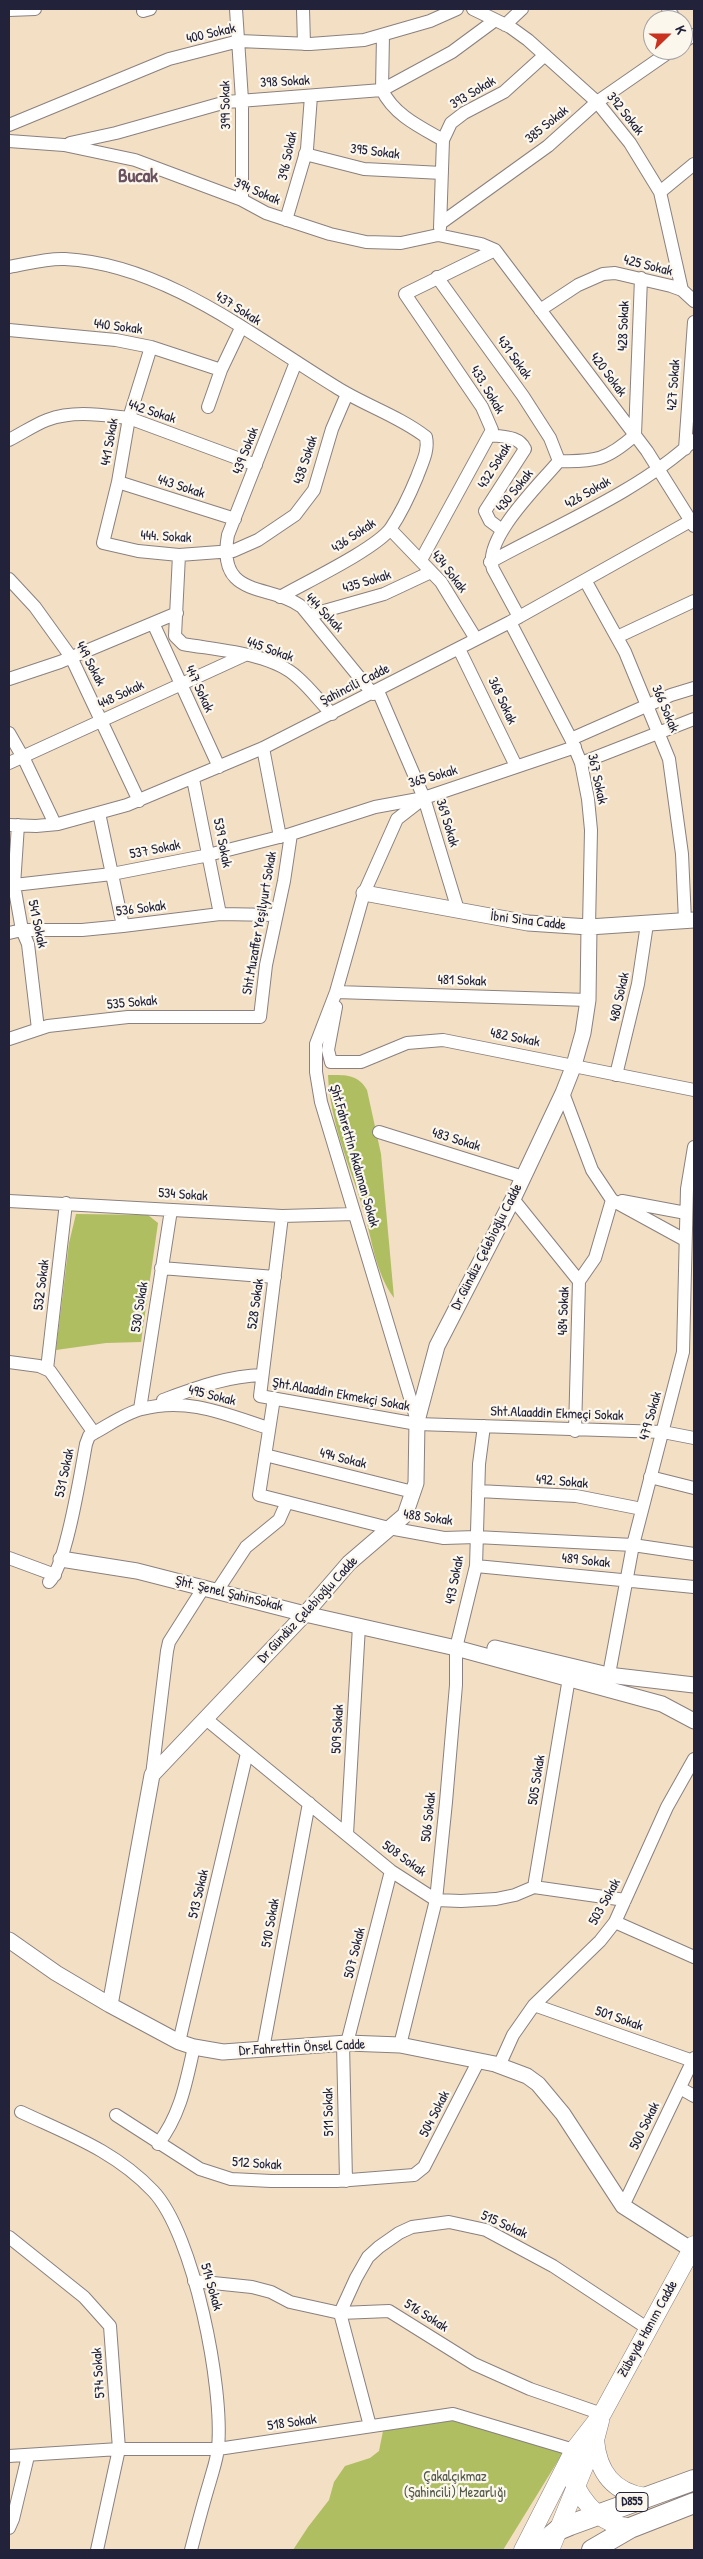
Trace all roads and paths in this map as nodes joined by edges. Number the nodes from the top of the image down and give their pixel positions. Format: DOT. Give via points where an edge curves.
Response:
graph roads {
  1 [pos="35,9"];
  2 [pos="236,9"];
  3 [pos="303,9"];
  4 [pos="457,9"];
  5 [pos="473,9"];
  6 [pos="522,9"];
  7 [pos="9,10"];
  8 [pos="500,23"];
  9 [pos="383,35"];
  10 [pos="239,41"];
  11 [pos="304,44"];
  12 [pos="545,55"];
  13 [pos="658,60"];
  14 [pos="382,90"];
  15 [pos="310,96"];
  16 [pos="242,100"];
  17 [pos="597,102"];
  18 [pos="9,124"];
  19 [pos="443,140"];
  20 [pos="9,141"];
  21 [pos="64,145"];
  22 [pos="305,154"];
  23 [pos="694,164"];
  24 [pos="442,173"];
  25 [pos="660,192"];
  26 [pos="242,200"];
  27 [pos="286,220"];
  28 [pos="440,230"];
  29 [pos="495,250"];
  30 [pos="9,267"];
  31 [pos="437,277"];
  32 [pos="641,278"];
  33 [pos="682,290"];
  34 [pos="694,301"];
  35 [pos="540,310"];
  36 [pos="694,322"];
  37 [pos="241,328"];
  38 [pos="9,330"];
  39 [pos="151,347"];
  40 [pos="296,362"];
  41 [pos="221,370"];
  42 [pos="347,394"];
  43 [pos="208,407"];
  44 [pos="129,418"];
  45 [pos="490,435"];
  46 [pos="635,435"];
  47 [pos="9,440"];
  48 [pos="428,445"];
  49 [pos="690,445"];
  50 [pos="559,461"];
  51 [pos="256,465"];
  52 [pos="659,469"];
  53 [pos="118,482"];
  54 [pos="235,520"];
  55 [pos="693,522"];
  56 [pos="390,529"];
  57 [pos="502,530"];
  58 [pos="103,543"];
  59 [pos="228,550"];
  60 [pos="179,555"];
  61 [pos="421,560"];
  62 [pos="490,562"];
  63 [pos="432,572"];
  64 [pos="9,579"];
  65 [pos="585,580"];
  66 [pos="280,597"];
  67 [pos="694,602"];
  68 [pos="177,613"];
  69 [pos="310,615"];
  70 [pos="514,620"];
  71 [pos="147,625"];
  72 [pos="617,637"];
  73 [pos="476,639"];
  74 [pos="459,649"];
  75 [pos="245,655"];
  76 [pos="71,657"];
  77 [pos="9,679"];
  78 [pos="180,684"];
  79 [pos="694,688"];
  80 [pos="375,692"];
  81 [pos="648,705"];
  82 [pos="332,714"];
  83 [pos="694,719"];
  84 [pos="102,721"];
  85 [pos="659,731"];
  86 [pos="9,733"];
  87 [pos="573,743"];
  88 [pos="263,748"];
  89 [pos="23,757"];
  90 [pos="9,763"];
  91 [pos="581,763"];
  92 [pos="516,766"];
  93 [pos="219,767"];
  94 [pos="193,779"];
  95 [pos="424,798"];
  96 [pos="139,801"];
  97 [pos="99,813"];
  98 [pos="55,824"];
  99 [pos="13,825"];
  100 [pos="290,835"];
  101 [pos="210,854"];
  102 [pos="112,874"];
  103 [pos="14,885"];
  104 [pos="364,894"];
  105 [pos="458,910"];
  106 [pos="220,914"];
  107 [pos="276,915"];
  108 [pos="689,920"];
  109 [pos="647,924"];
  110 [pos="124,926"];
  111 [pos="589,927"];
  112 [pos="22,930"];
  113 [pos="9,933"];
  114 [pos="336,992"];
  115 [pos="588,1000"];
  116 [pos="260,1016"];
  117 [pos="38,1029"];
  118 [pos="9,1039"];
  119 [pos="574,1065"];
  120 [pos="616,1075"];
  121 [pos="694,1090"];
  122 [pos="563,1094"];
  123 [pos="379,1132"];
  124 [pos="694,1147"];
  125 [pos="523,1177"];
  126 [pos="513,1199"];
  127 [pos="612,1200"];
  128 [pos="9,1201"];
  129 [pos="66,1203"];
  130 [pos="171,1210"];
  131 [pos="686,1213"];
  132 [pos="355,1214"];
  133 [pos="282,1216"];
  134 [pos="685,1240"];
  135 [pos="162,1268"];
  136 [pos="689,1268"];
  137 [pos="275,1277"];
  138 [pos="580,1281"];
  139 [pos="689,1353"];
  140 [pos="9,1362"];
  141 [pos="47,1369"];
  142 [pos="262,1375"];
  143 [pos="260,1396"];
  144 [pos="274,1398"];
  145 [pos="140,1409"];
  146 [pos="417,1422"];
  147 [pos="484,1426"];
  148 [pos="268,1428"];
  149 [pos="575,1431"];
  150 [pos="94,1432"];
  151 [pos="663,1432"];
  152 [pos="694,1438"];
  153 [pos="265,1455"];
  154 [pos="650,1477"];
  155 [pos="694,1488"];
  156 [pos="478,1491"];
  157 [pos="413,1492"];
  158 [pos="287,1502"];
  159 [pos="642,1508"];
  160 [pos="389,1528"];
  161 [pos="476,1537"];
  162 [pos="633,1545"];
  163 [pos="694,1554"];
  164 [pos="9,1558"];
  165 [pos="61,1559"];
  166 [pos="476,1566"];
  167 [pos="625,1580"];
  168 [pos="694,1587"];
  169 [pos="210,1589"];
  170 [pos="305,1614"];
  171 [pos="359,1626"];
  172 [pos="456,1648"];
  173 [pos="569,1678"];
  174 [pos="607,1682"];
  175 [pos="694,1685"];
  176 [pos="206,1719"];
  177 [pos="694,1720"];
  178 [pos="248,1753"];
  179 [pos="694,1759"];
  180 [pos="152,1775"];
  181 [pos="309,1803"];
  182 [pos="347,1834"];
  183 [pos="391,1871"];
  184 [pos="534,1887"];
  185 [pos="436,1900"];
  186 [pos="625,1900"];
  187 [pos="615,1922"];
  188 [pos="9,1940"];
  189 [pos="694,1957"];
  190 [pos="110,2005"];
  191 [pos="534,2005"];
  192 [pos="179,2042"];
  193 [pos="345,2043"];
  194 [pos="400,2045"];
  195 [pos="194,2047"];
  196 [pos="264,2049"];
  197 [pos="694,2059"];
  198 [pos="478,2062"];
  199 [pos="499,2066"];
  200 [pos="680,2088"];
  201 [pos="694,2096"];
  202 [pos="21,2112"];
  203 [pos="116,2115"];
  204 [pos="158,2144"];
  205 [pos="414,2175"];
  206 [pos="346,2181"];
  207 [pos="623,2206"];
  208 [pos="9,2237"];
  209 [pos="693,2249"];
  210 [pos="194,2281"];
  211 [pos="340,2313"];
  212 [pos="647,2328"];
  213 [pos="602,2414"];
  214 [pos="370,2426"];
  215 [pos="595,2440"];
  216 [pos="119,2449"];
  217 [pos="218,2449"];
  218 [pos="9,2456"];
  219 [pos="28,2456"];
  220 [pos="570,2456"];
  221 [pos="694,2480"];
  222 [pos="576,2487"];
  223 [pos="646,2497"];
  224 [pos="694,2503"];
  225 [pos="597,2515"];
  226 [pos="564,2527"];
  227 [pos="9,2528"];
  228 [pos="630,2528"];
  229 [pos="96,2550"];
  230 [pos="191,2550"];
  231 [pos="523,2550"];
  232 [pos="534,2550"];
  233 [pos="550,2550"];
  234 [pos="592,2550"];
  1 -- 7 [label="street"];
  2 -- 10 [label="street, 399 Sokak"];
  3 -- 11 [label="street"];
  4 -- 9 [label="street, 400 Sokak"];
  5 -- 8 [label="street, 392 Sokak"];
  6 -- 8 [label="street, 398 Sokak"];
  8 -- 12 [label="street, 392 Sokak"];
  8 -- 14 [label="street, 398 Sokak"];
  9 -- 11 [label="street, 400 Sokak" via="364,40"];
  9 -- 14 [label="street"];
  10 -- 11 [label="street, 400 Sokak"];
  10 -- 16 [label="street, 399 Sokak"];
  10 -- 18 [label="street, 400 Sokak" via="169,59"];
  12 -- 17 [label="street, 392 Sokak"];
  12 -- 19 [label="street, 393 Sokak" via="504,92 451,123"];
  13 -- 17 [label="street, 385 Sokak"];
  14 -- 15 [label="street, 398 Sokak"];
  14 -- 19 [label="street" via="402,115"];
  15 -- 16 [label="street, 398 Sokak"];
  15 -- 22 [label="street, 396 Sokak"];
  16 -- 21 [label="street, 398 Sokak" via="200,108"];
  16 -- 26 [label="street, 399 Sokak"];
  17 -- 25 [label="street, 392 Sokak" via="630,143"];
  17 -- 28 [label="street, 385 Sokak" via="548,146 458,209"];
  19 -- 24 [label="street"];
  20 -- 21 [label="street, 394 Sokak"];
  21 -- 26 [label="street, 394 Sokak" via="135,160"];
  22 -- 24 [label="street, 395 Sokak" via="364,169"];
  22 -- 27 [label="street, 396 Sokak"];
  23 -- 25 [label="street"];
  24 -- 28 [label="street"];
  25 -- 33 [label="street, 392 Sokak"];
  26 -- 27 [label="street, 394 Sokak"];
  27 -- 28 [label="street, 394 Sokak" via="366,242 401,243"];
  28 -- 29 [label="street, 394 Sokak"];
  29 -- 31 [label="street"];
  29 -- 35 [label="street, 420 Sokak"];
  30 -- 37 [label="street, 437 Sokak" via="54,259 108,267 163,284"];
  31 -- 45 [label="street, 433. Sokak" via="405,294 482,407 490,424"];
  31 -- 50 [label="street, 431 Sokak" via="523,396 550,438"];
  32 -- 33 [label="street, 425 Sokak"];
  32 -- 35 [label="street, 425 Sokak" via="603,274 578,285"];
  32 -- 46 [label="street, 428 Sokak"];
  33 -- 34 [label="street, 425 Sokak"];
  35 -- 46 [label="street, 420 Sokak"];
  36 -- 49 [label="street, 427 Sokak"];
  37 -- 40 [label="street, 437 Sokak"];
  37 -- 41 [label="street"];
  38 -- 39 [label="street, 440 Sokak" via="116,340"];
  39 -- 41 [label="street, 440 Sokak"];
  39 -- 44 [label="street, 441 Sokak"];
  40 -- 42 [label="street, 437 Sokak"];
  40 -- 51 [label="street, 439 Sokak"];
  41 -- 43 [label="street"];
  42 -- 48 [label="street, 437 Sokak" via="420,432 426,436"];
  42 -- 59 [label="street, 438 Sokak" via="332,429 314,490 304,506 258,540 240,549"];
  44 -- 47 [label="street, 442 Sokak" via="93,414 59,416"];
  44 -- 51 [label="street, 442 Sokak"];
  44 -- 53 [label="street, 441 Sokak"];
  45 -- 57 [label="street, 432 Sokak" via="515,439 525,450 485,511 490,521"];
  45 -- 61 [label="street, 433. Sokak"];
  46 -- 50 [label="street" via="599,459"];
  46 -- 52 [label="street, 420 Sokak"];
  48 -- 56 [label="street, 436 Sokak" via="412,490"];
  49 -- 52 [label="street, 426 Sokak"];
  50 -- 57 [label="street, 430 Sokak"];
  51 -- 54 [label="street, 439 Sokak"];
  52 -- 55 [label="street, 420 Sokak"];
  52 -- 62 [label="street, 426 Sokak"];
  53 -- 54 [label="street, 443 Sokak"];
  53 -- 58 [label="street, 441 Sokak"];
  54 -- 59 [label="street, 439 Sokak" via="228,535"];
  55 -- 65 [label="street, Şahincili Cadde"];
  56 -- 61 [label="street, 434 Sokak"];
  56 -- 66 [label="street, 436 Sokak" via="348,559"];
  57 -- 62 [label="street, 430 Sokak"];
  58 -- 60 [label="street, 444. Sokak"];
  59 -- 60 [label="street, 444. Sokak"];
  59 -- 66 [label="street, 444 Sokak" via="227,560 234,577 256,591"];
  60 -- 68 [label="street"];
  61 -- 63 [label="street, 434 Sokak"];
  62 -- 70 [label="street"];
  63 -- 69 [label="street, 435 Sokak" via="384,594"];
  63 -- 73 [label="street, 434 Sokak"];
  64 -- 76 [label="street, 449 Sokak" via="35,607"];
  65 -- 70 [label="street, Şahincili Cadde"];
  65 -- 72 [label="street, 366 Sokak"];
  66 -- 69 [label="street, 444 Sokak" via="296,603"];
  67 -- 72 [label="street"];
  68 -- 71 [label="street"];
  68 -- 75 [label="street, 445 Sokak" via="175,636 182,644"];
  69 -- 80 [label="street, 444 Sokak"];
  70 -- 73 [label="street, Şahincili Cadde"];
  70 -- 87 [label="street, 367 Sokak"];
  71 -- 76 [label="street"];
  71 -- 78 [label="street, 447 Sokak"];
  72 -- 81 [label="street, 366 Sokak"];
  73 -- 74 [label="street, Şahincili Cadde"];
  74 -- 80 [label="street, Şahincili Cadde"];
  74 -- 92 [label="street, 368 Sokak"];
  75 -- 78 [label="street, 448 Sokak"];
  75 -- 82 [label="street, 445 Sokak" via="297,676"];
  76 -- 77 [label="street"];
  76 -- 84 [label="street, 449 Sokak"];
  78 -- 84 [label="street, 448 Sokak"];
  78 -- 93 [label="street, 447 Sokak"];
  79 -- 81 [label="street, 365 Sokak"];
  80 -- 82 [label="street, Şahincili Cadde"];
  80 -- 95 [label="street, 369 Sokak"];
  81 -- 85 [label="street, 366 Sokak"];
  81 -- 87 [label="street, 365 Sokak"];
  82 -- 88 [label="street, Şahincili Cadde"];
  83 -- 85 [label="street"];
  84 -- 89 [label="street, 448 Sokak"];
  84 -- 96 [label="street, 449 Sokak"];
  85 -- 91 [label="street"];
  85 -- 108 [label="street, 366 Sokak" via="669,759"];
  86 -- 89 [label="street"];
  87 -- 91 [label="street, 367 Sokak"];
  87 -- 92 [label="street, 365 Sokak"];
  88 -- 93 [label="street, Şahincili Cadde"];
  88 -- 100 [label="street"];
  89 -- 90 [label="street, 448 Sokak"];
  89 -- 98 [label="street"];
  91 -- 111 [label="street, 367 Sokak" via="591,830"];
  92 -- 95 [label="street, 365 Sokak"];
  93 -- 94 [label="street, Şahincili Cadde"];
  94 -- 96 [label="street, Şahincili Cadde"];
  94 -- 101 [label="street, 539 Sokak"];
  95 -- 100 [label="street, 365 Sokak" via="375,807"];
  95 -- 104 [label="street, Şht.Fahrettin Akduman Sokak" via="397,819"];
  95 -- 105 [label="street, 369 Sokak"];
  96 -- 97 [label="street, Şahincili Cadde"];
  97 -- 98 [label="street, Şahincili Cadde"];
  97 -- 102 [label="street"];
  98 -- 99 [label="street, Şahincili Cadde"];
  99 -- 103 [label="street, 541 Sokak"];
  100 -- 101 [label="street, 537 Sokak"];
  100 -- 107 [label="street, Sht.Muzaffer Yeşilyurt Sokak"];
  101 -- 102 [label="street, 537 Sokak"];
  101 -- 106 [label="street, 539 Sokak"];
  102 -- 103 [label="street, 537 Sokak"];
  102 -- 110 [label="street"];
  103 -- 112 [label="street, 541 Sokak"];
  104 -- 105 [label="street, İbni Sina Cadde"];
  104 -- 114 [label="street, Şht.Fahrettin Akduman Sokak"];
  105 -- 111 [label="street, İbni Sina Cadde" via="528,923"];
  106 -- 107 [label="street, 536 Sokak"];
  106 -- 110 [label="street, 536 Sokak"];
  107 -- 116 [label="street, Sht.Muzaffer Yeşilyurt Sokak"];
  108 -- 109 [label="street, İbni Sina Cadde"];
  109 -- 111 [label="street, İbni Sina Cadde"];
  109 -- 120 [label="street, 480 Sokak" via="638,984"];
  110 -- 112 [label="street, 536 Sokak"];
  111 -- 115 [label="street, Dr.Gündüz Çelebioğlu Cadde"];
  112 -- 113 [label="street, 536 Sokak"];
  112 -- 117 [label="street, 541 Sokak" via="28,944"];
  114 -- 115 [label="street, 481 Sokak"];
  114 -- 119 [label="street, 482 Sokak" via="337,1005 328,1050 331,1062 361,1062 407,1042 443,1040"];
  114 -- 132 [label="street, Şht.Fahrettin Akduman Sokak" via="317,1039 316,1072 321,1102"];
  115 -- 119 [label="street, Dr.Gündüz Çelebioğlu Cadde"];
  116 -- 117 [label="street, 535 Sokak" via="128,1017"];
  117 -- 118 [label="street, 535 Sokak"];
  119 -- 120 [label="street, 482 Sokak"];
  119 -- 122 [label="street, Dr.Gündüz Çelebioğlu Cadde"];
  120 -- 121 [label="street, 482 Sokak"];
  122 -- 125 [label="street, Dr.Gündüz Çelebioğlu Cadde"];
  122 -- 127 [label="street" via="592,1170"];
  123 -- 125 [label="street, 483 Sokak"];
  124 -- 131 [label="street, 479 Sokak"];
  125 -- 126 [label="street, Dr.Gündüz Çelebioğlu Cadde"];
  126 -- 138 [label="street"];
  126 -- 146 [label="street, Dr.Gündüz Çelebioğlu Cadde" via="437,1346"];
  127 -- 131 [label="street"];
  127 -- 134 [label="street"];
  127 -- 138 [label="street, 484 Sokak" via="595,1258"];
  128 -- 129 [label="street, 534 Sokak"];
  129 -- 130 [label="street, 534 Sokak"];
  129 -- 141 [label="street, 532 Sokak"];
  130 -- 133 [label="street, 534 Sokak"];
  130 -- 135 [label="street, 530 Sokak"];
  131 -- 134 [label="street, 479 Sokak"];
  132 -- 133 [label="street, 534 Sokak"];
  132 -- 146 [label="street, Şht.Fahrettin Akduman Sokak"];
  133 -- 137 [label="street, 528 Sokak"];
  134 -- 136 [label="street, 479 Sokak"];
  135 -- 137 [label="street"];
  135 -- 145 [label="street, 530 Sokak"];
  136 -- 139 [label="street, 479 Sokak"];
  137 -- 142 [label="street, 528 Sokak"];
  138 -- 149 [label="street, 484 Sokak"];
  139 -- 151 [label="street, 479 Sokak"];
  140 -- 141 [label="street"];
  141 -- 150 [label="street"];
  142 -- 143 [label="street, 528 Sokak"];
  142 -- 145 [label="street, Şht.Alaaddin Ekmekçi Sokak" via="206,1384"];
  143 -- 144 [label="street, Şht.Alaaddin Ekmekçi Sokak"];
  144 -- 146 [label="street, Şht.Alaaddin Ekmekçi Sokak"];
  144 -- 148 [label="street, 488 Sokak"];
  145 -- 148 [label="street, 495 Sokak" via="175,1403 205,1408"];
  145 -- 150 [label="street, 495 Sokak"];
  146 -- 147 [label="street, Sht.Alaaddin Ekmeçi Sokak"];
  146 -- 157 [label="street, Dr.Gündüz Çelebioğlu Cadde"];
  147 -- 149 [label="street, Sht.Alaaddin Ekmeçi Sokak"];
  147 -- 156 [label="street, 493 Sokak"];
  148 -- 153 [label="street, 488 Sokak"];
  149 -- 151 [label="street, Sht.Alaaddin Ekmeçi Sokak"];
  150 -- 165 [label="street, 531 Sokak" via="86,1444"];
  151 -- 152 [label="street, Sht.Alaaddin Ekmeçi Sokak"];
  151 -- 154 [label="street, 479 Sokak"];
  153 -- 157 [label="street, 494 Sokak"];
  153 -- 158 [label="street, 488 Sokak" via="259,1495"];
  154 -- 155 [label="street"];
  154 -- 159 [label="street, 479 Sokak"];
  156 -- 159 [label="street, 492. Sokak" via="576,1496"];
  156 -- 161 [label="street, 493 Sokak"];
  157 -- 160 [label="street, Dr.Gündüz Çelebioğlu Cadde" via="405,1515"];
  158 -- 160 [label="street, 488 Sokak"];
  158 -- 169 [label="street" via="279,1520 246,1547"];
  159 -- 162 [label="street, 479 Sokak"];
  160 -- 161 [label="street, 488 Sokak" via="444,1538"];
  160 -- 170 [label="street, Dr.Gündüz Çelebioğlu Cadde" via="349,1562"];
  161 -- 162 [label="street, 488 Sokak"];
  161 -- 166 [label="street, 493 Sokak"];
  162 -- 163 [label="street, 488 Sokak"];
  162 -- 167 [label="street, 479 Sokak"];
  164 -- 165 [label="street, 531 Sokak" via="53,1580"];
  165 -- 169 [label="street, Şht. Şenel ŞahinSokak" via="137,1571"];
  166 -- 167 [label="street, 489 Sokak"];
  166 -- 172 [label="street, 493 Sokak"];
  167 -- 168 [label="street, 489 Sokak"];
  167 -- 174 [label="street, 479 Sokak"];
  169 -- 170 [label="street, Şht. Şenel ŞahinSokak"];
  169 -- 180 [label="street" via="169,1642"];
  170 -- 171 [label="street, Şht. Şenel ŞahinSokak"];
  170 -- 176 [label="street, Dr.Gündüz Çelebioğlu Cadde"];
  171 -- 172 [label="street, Şht. Şenel ŞahinSokak"];
  171 -- 182 [label="street, 509 Sokak"];
  172 -- 173 [label="street, Şht. Şenel ŞahinSokak"];
  172 -- 174 [label="street, Şht. Şenel ŞahinSokak" via="483,1645"];
  172 -- 185 [label="street, 506 Sokak" via="456,1685"];
  173 -- 174 [label="street, Şht. Şenel ŞahinSokak"];
  173 -- 184 [label="street, 505 Sokak"];
  174 -- 175 [label="street, Şht. Şenel ŞahinSokak"];
  174 -- 177 [label="street, Şht. Şenel ŞahinSokak"];
  176 -- 178 [label="street, 508 Sokak"];
  176 -- 180 [label="street, Dr.Gündüz Çelebioğlu Cadde"];
  178 -- 181 [label="street, 508 Sokak"];
  178 -- 192 [label="street, 513 Sokak"];
  179 -- 186 [label="street, 503 Sokak" via="667,1807"];
  180 -- 190 [label="street"];
  181 -- 182 [label="street, 508 Sokak"];
  181 -- 196 [label="street, 510 Sokak"];
  182 -- 183 [label="street, 508 Sokak"];
  183 -- 185 [label="street, 508 Sokak"];
  183 -- 193 [label="street, 507 Sokak"];
  184 -- 185 [label="street, 508 Sokak" via="496,1898 461,1902"];
  184 -- 186 [label="street, 508 Sokak"];
  185 -- 194 [label="street, 506 Sokak"];
  186 -- 187 [label="street, 503 Sokak"];
  187 -- 189 [label="street"];
  187 -- 191 [label="street, 503 Sokak" via="600,1941"];
  188 -- 190 [label="street, Dr.Fahrettin Önsel Cadde"];
  190 -- 192 [label="street, Dr.Fahrettin Önsel Cadde"];
  191 -- 197 [label="street, 501 Sokak"];
  191 -- 199 [label="street, 503 Sokak" via="513,2034"];
  192 -- 195 [label="street, Dr.Fahrettin Önsel Cadde"];
  193 -- 194 [label="street, Dr.Fahrettin Önsel Cadde"];
  193 -- 196 [label="street, Dr.Fahrettin Önsel Cadde"];
  193 -- 206 [label="street, 511 Sokak"];
  194 -- 198 [label="street, Dr.Fahrettin Önsel Cadde"];
  195 -- 196 [label="street, Dr.Fahrettin Önsel Cadde" via="224,2052"];
  195 -- 204 [label="street" via="182,2100"];
  197 -- 200 [label="street, 500 Sokak"];
  198 -- 199 [label="street, Dr.Fahrettin Önsel Cadde"];
  198 -- 205 [label="street, 504 Sokak" via="424,2167"];
  199 -- 207 [label="street, Dr.Fahrettin Önsel Cadde" via="527,2076 549,2095"];
  200 -- 201 [label="street"];
  200 -- 207 [label="street, 500 Sokak"];
  202 -- 210 [label="street, 514 Sokak" via="103,2150 153,2192 178,2232"];
  203 -- 204 [label="street, 512 Sokak"];
  204 -- 206 [label="street, 512 Sokak" via="215,2175 271,2181"];
  205 -- 206 [label="street, 512 Sokak"];
  207 -- 209 [label="street, Dr.Fahrettin Önsel Cadde"];
  208 -- 216 [label="street, 574 Sokak" via="84,2297 110,2326"];
  209 -- 212 [label="main road, Zübeyde Hanım Cadde"];
  210 -- 211 [label="street, 516 Sokak" via="271,2292 290,2302"];
  210 -- 217 [label="street, 514 Sokak" via="207,2329 218,2417"];
  211 -- 212 [label="street, 515 Sokak" via="368,2257 379,2246 412,2227 449,2222 486,2230 553,2266"];
  211 -- 213 [label="street, 516 Sokak" via="390,2311 474,2364 530,2389"];
  211 -- 214 [label="street"];
  212 -- 213 [label="main road, Zübeyde Hanım Cadde"];
  213 -- 215 [label="main road, Zübeyde Hanım Cadde"];
  213 -- 220 [label="main road, Zübeyde Hanım Cadde"];
  214 -- 217 [label="street, 518 Sokak"];
  214 -- 220 [label="street, 518 Sokak" via="459,2414"];
  215 -- 222 [label="main road, Zübeyde Hanım Cadde"];
  215 -- 223 [label="main road" via="599,2462 608,2478 623,2491"];
  216 -- 217 [label="street, 518 Sokak"];
  216 -- 219 [label="street, 518 Sokak"];
  216 -- 229 [label="street, 574 Sokak"];
  217 -- 230 [label="street, 514 Sokak"];
  218 -- 219 [label="street, 518 Sokak"];
  219 -- 227 [label="street"];
  220 -- 222 [label="main road"];
  220 -- 231 [label="main road, Zübeyde Hanım Cadde"];
  221 -- 223 [label="highway, D855"];
  222 -- 225 [label="main road" via="583,2501"];
  222 -- 226 [label="main road, Zübeyde Hanım Cadde"];
  223 -- 225 [label="highway, D855"];
  224 -- 228 [label="highway, D855"];
  225 -- 226 [label="highway, D855"];
  225 -- 228 [label="main road"];
  226 -- 232 [label="highway, Zübeyde Hanım Cadde / D855"];
  226 -- 233 [label="main road, Zübeyde Hanım Cadde"];
  228 -- 234 [label="highway, D855"];
}
